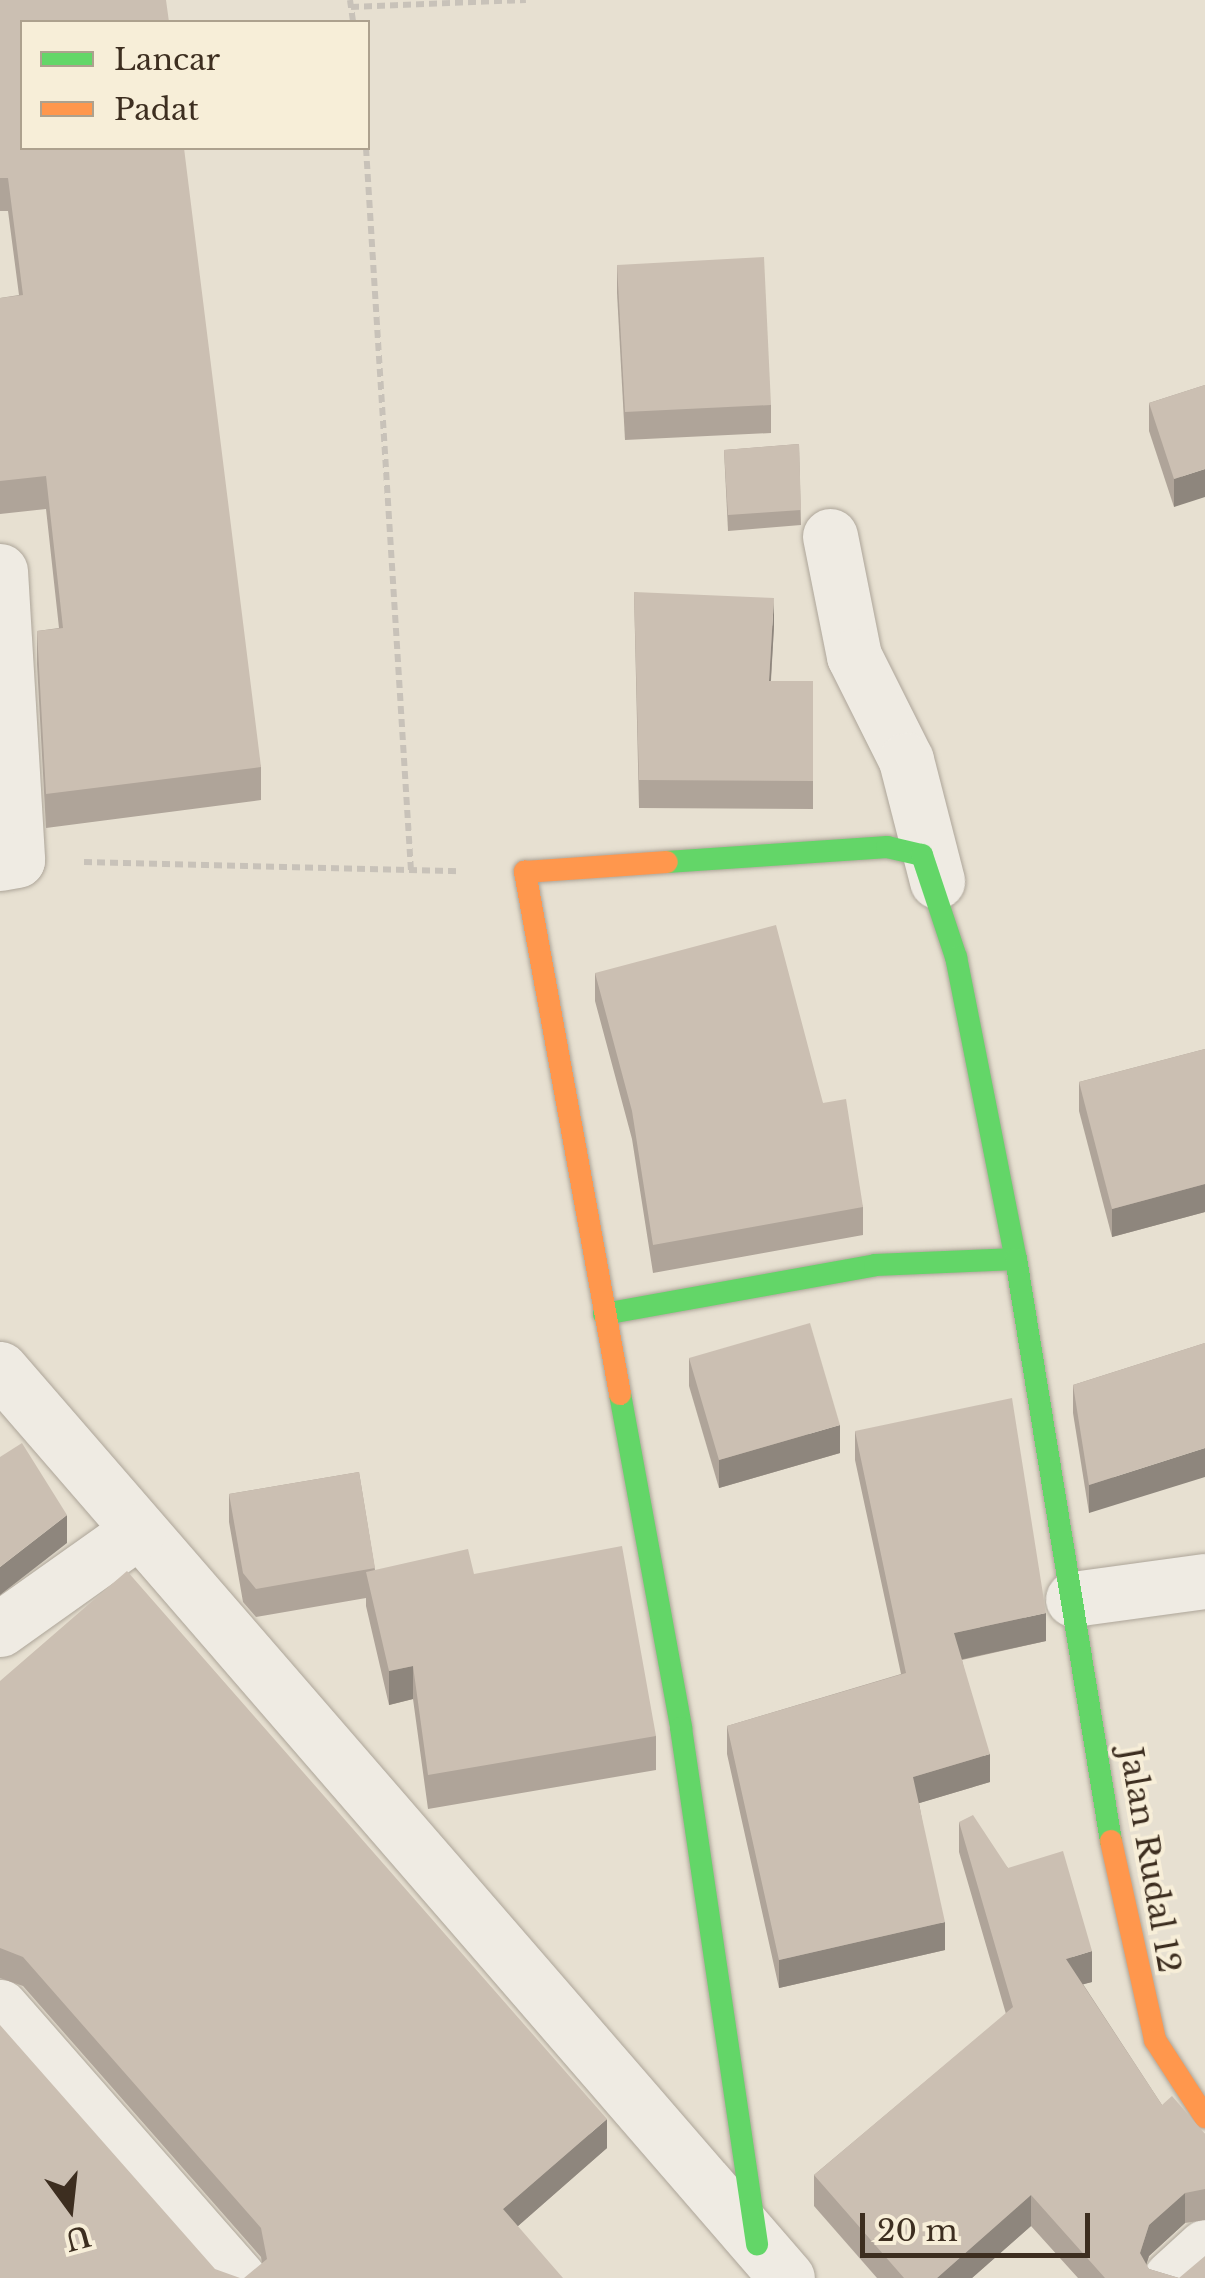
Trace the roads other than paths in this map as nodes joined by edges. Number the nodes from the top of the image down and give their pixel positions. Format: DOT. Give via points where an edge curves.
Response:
graph roads {
  1 [pos="830,536"];
  2 [pos="2,603"];
  3 [pos="9,862"];
  4 [pos="937,881"];
  5 [pos="1016,1259"];
  6 [pos="604,1314"];
  7 [pos="0,1370"];
  8 [pos="138,1531"];
  9 [pos="1205,1581"];
  10 [pos="1073,1600"];
  11 [pos="0,1629"];
  12 [pos="0,2007"];
  13 [pos="1205,2117"];
  14 [pos="1205,2247"];
  15 [pos="772,2261"];
  16 [pos="238,2278"];
  17 [pos="1171,2278"];
  1 -- 4 [label="street" via="854,656 906,760"];
  2 -- 3 [label="street"];
  4 -- 5 [label="street, Jalan Rudal 12"];
  4 -- 6 [label="street" via="922,854 887,847 525,872"];
  5 -- 6 [label="street" via="875,1265"];
  5 -- 10 [label="street, Jalan Rudal 12"];
  6 -- 15 [label="street"];
  7 -- 8 [label="street"];
  8 -- 11 [label="street"];
  8 -- 15 [label="street"];
  9 -- 10 [label="street"];
  10 -- 13 [label="street, Jalan Rudal 12" via="1130,1960 1155,2040"];
  12 -- 16 [label="street"];
  14 -- 17 [label="street"];
}
